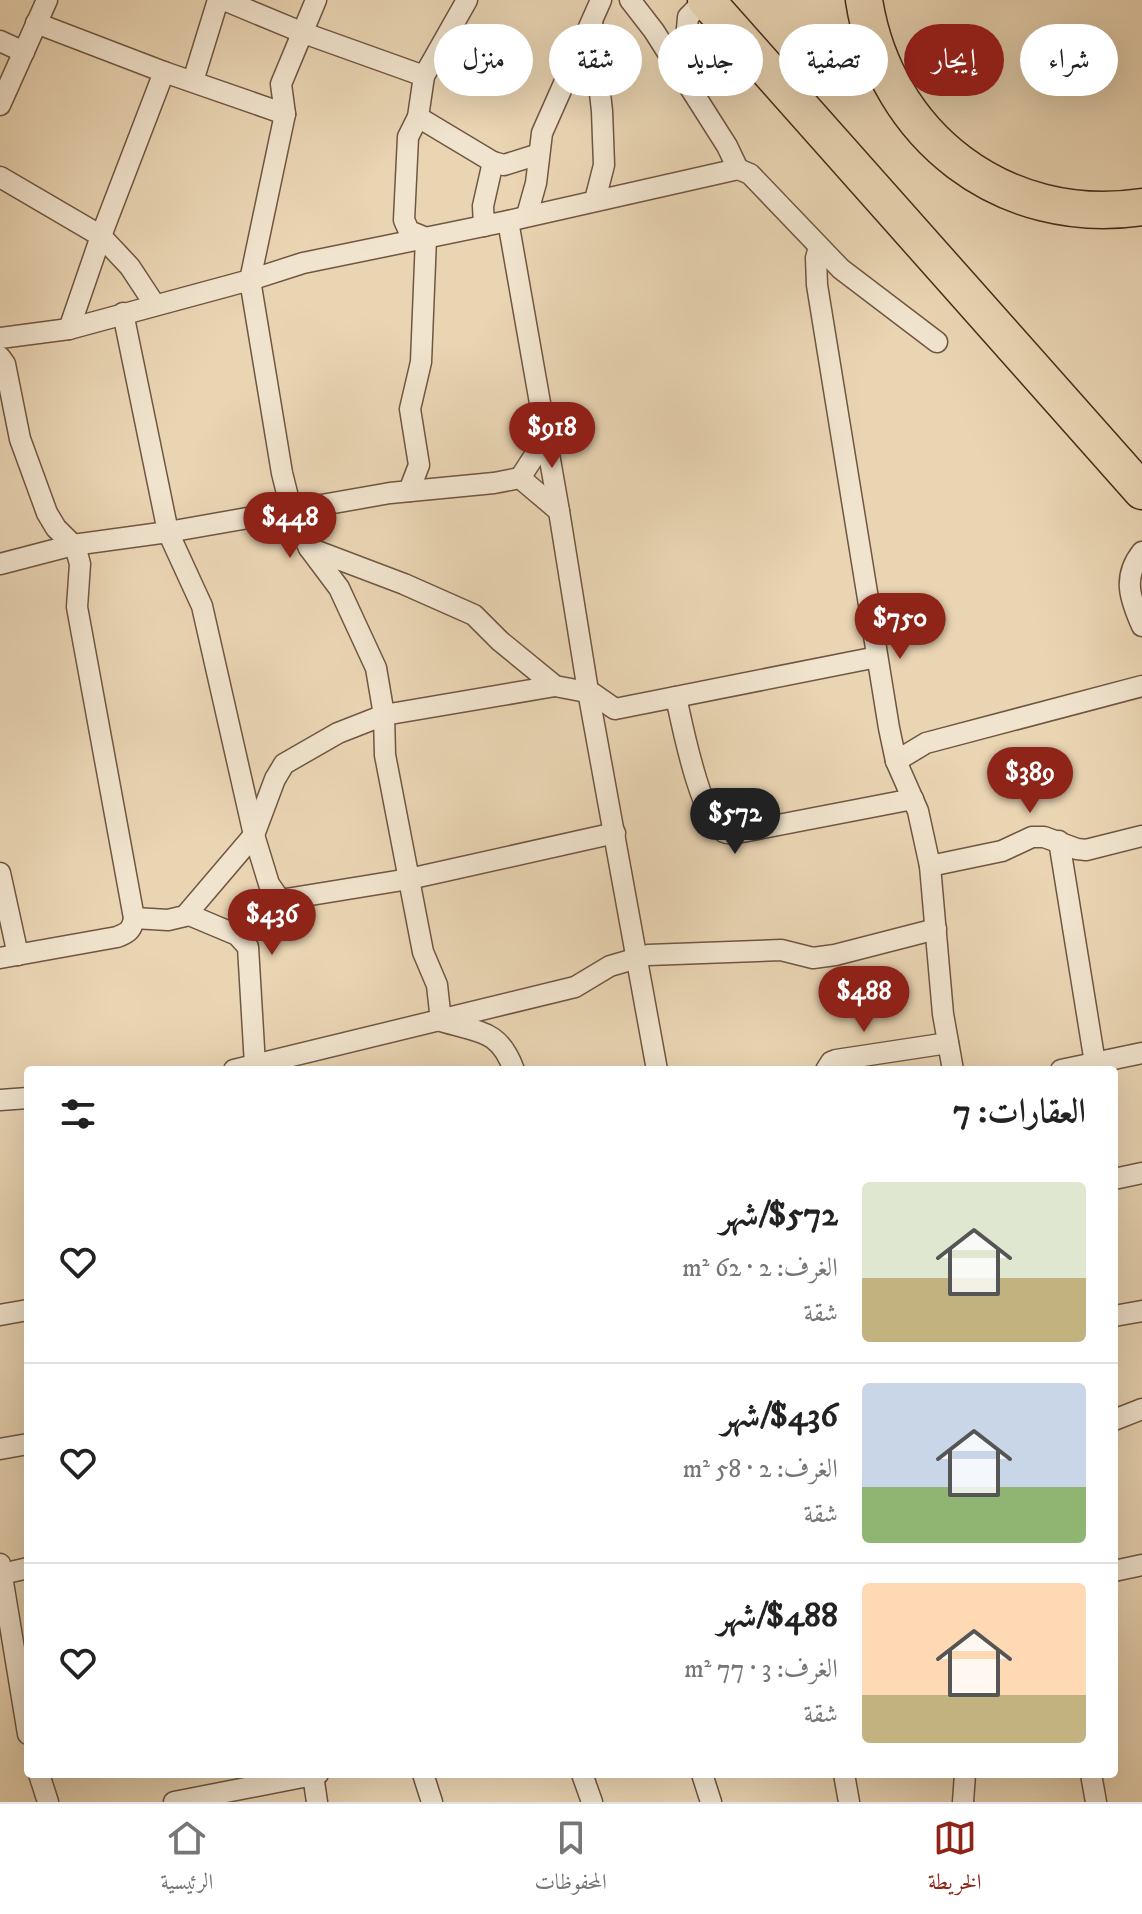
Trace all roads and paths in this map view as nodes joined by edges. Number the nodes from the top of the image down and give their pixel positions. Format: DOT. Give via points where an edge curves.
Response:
graph roads {
  1 [pos="47,0"];
  2 [pos="221,0"];
  3 [pos="316,0"];
  4 [pos="467,0"];
  5 [pos="601,0"];
  6 [pos="630,0"];
  7 [pos="705,0"];
  8 [pos="864,0"];
  9 [pos="591,20"];
  10 [pos="36,23"];
  11 [pos="687,24"];
  12 [pos="301,32"];
  13 [pos="658,40"];
  14 [pos="0,41"];
  15 [pos="24,52"];
  16 [pos="164,72"];
  17 [pos="424,76"];
  18 [pos="193,81"];
  19 [pos="695,96"];
  20 [pos="0,105"];
  21 [pos="285,114"];
  22 [pos="418,117"];
  23 [pos="539,154"];
  24 [pos="493,162"];
  25 [pos="738,169"];
  26 [pos="0,177"];
  27 [pos="595,200"];
  28 [pos="1142,207"];
  29 [pos="518,218"];
  30 [pos="484,226"];
  31 [pos="101,236"];
  32 [pos="426,238"];
  33 [pos="819,247"];
  34 [pos="250,280"];
  35 [pos="155,305"];
  36 [pos="123,313"];
  37 [pos="69,329"];
  38 [pos="0,338"];
  39 [pos="937,342"];
  40 [pos="0,357"];
  41 [pos="546,438"];
  42 [pos="520,478"];
  43 [pos="409,491"];
  44 [pos="1142,491"];
  45 [pos="291,509"];
  46 [pos="559,511"];
  47 [pos="168,532"];
  48 [pos="73,545"];
  49 [pos="309,548"];
  50 [pos="1142,552"];
  51 [pos="0,564"];
  52 [pos="1142,626"];
  53 [pos="877,657"];
  54 [pos="555,686"];
  55 [pos="1142,686"];
  56 [pos="588,691"];
  57 [pos="676,697"];
  58 [pos="384,715"];
  59 [pos="896,761"];
  60 [pos="913,799"];
  61 [pos="615,833"];
  62 [pos="254,835"];
  63 [pos="1142,836"];
  64 [pos="1059,841"];
  65 [pos="930,866"];
  66 [pos="0,873"];
  67 [pos="409,879"];
  68 [pos="187,914"];
  69 [pos="134,918"];
  70 [pos="936,929"];
  71 [pos="9,956"];
  72 [pos="637,958"];
  73 [pos="441,1021"];
  74 [pos="948,1043"];
  75 [pos="1142,1053"];
  76 [pos="1095,1063"];
  77 [pos="255,1065"];
  78 [pos="251,1066"];
  79 [pos="513,1066"];
  80 [pos="656,1066"];
  81 [pos="827,1066"];
  82 [pos="952,1066"];
  83 [pos="1080,1066"];
  84 [pos="24,1098"];
  85 [pos="0,1100"];
  86 [pos="1142,1173"];
  87 [pos="1118,1178"];
  88 [pos="24,1311"];
  89 [pos="1142,1311"];
  90 [pos="0,1315"];
  91 [pos="1118,1315"];
  92 [pos="1142,1409"];
  93 [pos="1118,1418"];
  94 [pos="24,1445"];
  95 [pos="0,1449"];
  96 [pos="1142,1565"];
  97 [pos="24,1570"];
  98 [pos="1118,1570"];
  99 [pos="2,1580"];
  100 [pos="24,1694"];
  101 [pos="40,1778"];
  102 [pos="296,1778"];
  103 [pos="316,1778"];
  104 [pos="424,1778"];
  105 [pos="583,1778"];
  106 [pos="703,1778"];
  107 [pos="845,1778"];
  108 [pos="965,1778"];
  109 [pos="1092,1778"];
  110 [pos="48,1802"];
  111 [pos="174,1802"];
  112 [pos="317,1802"];
  113 [pos="432,1802"];
  114 [pos="592,1802"];
  115 [pos="711,1802"];
  116 [pos="849,1802"];
  117 [pos="963,1802"];
  118 [pos="1096,1802"];
  1 -- 10 [label="street"];
  2 -- 12 [label="street"];
  2 -- 18 [label="street"];
  3 -- 12 [label="street"];
  4 -- 17 [label="street"];
  5 -- 9 [label="street"];
  6 -- 13 [label="street"];
  7 -- 11 [label="street"];
  7 -- 44 [label="highway"];
  8 -- 28 [label="highway" via="875,48 900,102 956,162 1031,198 1087,209"];
  9 -- 23 [label="street" via="542,133"];
  9 -- 27 [label="street" via="604,165"];
  10 -- 15 [label="street"];
  10 -- 16 [label="street"];
  12 -- 17 [label="street"];
  12 -- 21 [label="street" via="281,84"];
  14 -- 15 [label="street"];
  15 -- 20 [label="street"];
  16 -- 18 [label="street"];
  16 -- 31 [label="street"];
  17 -- 22 [label="street"];
  18 -- 21 [label="street"];
  19 -- 25 [label="street"];
  21 -- 34 [label="street"];
  22 -- 24 [label="street"];
  22 -- 32 [label="street" via="408,137 404,220 409,231"];
  23 -- 24 [label="street" via="504,165"];
  23 -- 29 [label="street" via="536,183"];
  24 -- 30 [label="street"];
  25 -- 27 [label="street"];
  25 -- 33 [label="street" via="750,174"];
  26 -- 31 [label="street"];
  27 -- 29 [label="street"];
  29 -- 30 [label="street"];
  29 -- 41 [label="street"];
  30 -- 32 [label="street"];
  31 -- 35 [label="street"];
  31 -- 37 [label="street"];
  32 -- 34 [label="street" via="303,263"];
  32 -- 43 [label="street" via="421,362 410,409 419,465"];
  33 -- 39 [label="street"];
  33 -- 53 [label="street" via="817,285"];
  34 -- 35 [label="street"];
  34 -- 45 [label="street"];
  35 -- 36 [label="street"];
  36 -- 37 [label="street"];
  36 -- 47 [label="street"];
  37 -- 38 [label="street"];
  40 -- 48 [label="street" via="20,439 47,513"];
  41 -- 42 [label="street"];
  41 -- 46 [label="street"];
  42 -- 43 [label="street"];
  42 -- 46 [label="street"];
  43 -- 45 [label="street"];
  45 -- 47 [label="street"];
  45 -- 49 [label="street"];
  46 -- 56 [label="street"];
  47 -- 48 [label="street"];
  47 -- 62 [label="street" via="202,606"];
  48 -- 51 [label="street"];
  48 -- 69 [label="street" via="80,564 77,607"];
  49 -- 54 [label="street" via="474,615"];
  49 -- 58 [label="street" via="339,588 376,668"];
  50 -- 52 [label="street" via="1133,564 1129,589"];
  53 -- 57 [label="street"];
  53 -- 59 [label="street"];
  54 -- 56 [label="street"];
  54 -- 58 [label="street"];
  55 -- 59 [label="street" via="926,743"];
  56 -- 57 [label="street" via="615,709"];
  56 -- 61 [label="street"];
  57 -- 60 [label="street" via="695,774 723,831 731,834"];
  58 -- 62 [label="street" via="338,733 284,764"];
  58 -- 67 [label="street" via="385,755"];
  59 -- 60 [label="street"];
  60 -- 65 [label="street"];
  61 -- 67 [label="street"];
  61 -- 72 [label="street"];
  62 -- 67 [label="street" via="269,884 280,900"];
  62 -- 68 [label="street"];
  63 -- 64 [label="street" via="1086,850"];
  64 -- 65 [label="street" via="1032,837 1002,851"];
  64 -- 76 [label="street"];
  65 -- 70 [label="street"];
  66 -- 71 [label="street"];
  67 -- 73 [label="street" via="423,952 437,985"];
  68 -- 69 [label="street" via="168,920"];
  68 -- 77 [label="street" via="237,935 248,947"];
  69 -- 71 [label="street" via="128,933 117,937"];
  70 -- 72 [label="street" via="824,957 781,950"];
  70 -- 74 [label="street"];
  72 -- 73 [label="street" via="610,966 575,987"];
  72 -- 80 [label="street"];
  73 -- 77 [label="street"];
  73 -- 79 [label="street" via="497,1039"];
  74 -- 81 [label="street" via="836,1060"];
  74 -- 82 [label="street"];
  75 -- 76 [label="street"];
  76 -- 83 [label="street"];
  77 -- 78 [label="street"];
  84 -- 85 [label="street"];
  86 -- 87 [label="street"];
  88 -- 90 [label="street"];
  89 -- 91 [label="street"];
  92 -- 93 [label="street"];
  94 -- 95 [label="street"];
  96 -- 98 [label="street"];
  97 -- 99 [label="street"];
  99 -- 100 [label="street"];
  101 -- 110 [label="street"];
  102 -- 111 [label="street"];
  103 -- 112 [label="street"];
  104 -- 113 [label="street"];
  105 -- 114 [label="street"];
  106 -- 115 [label="street"];
  107 -- 116 [label="street"];
  108 -- 117 [label="street"];
  109 -- 118 [label="street"];
}
